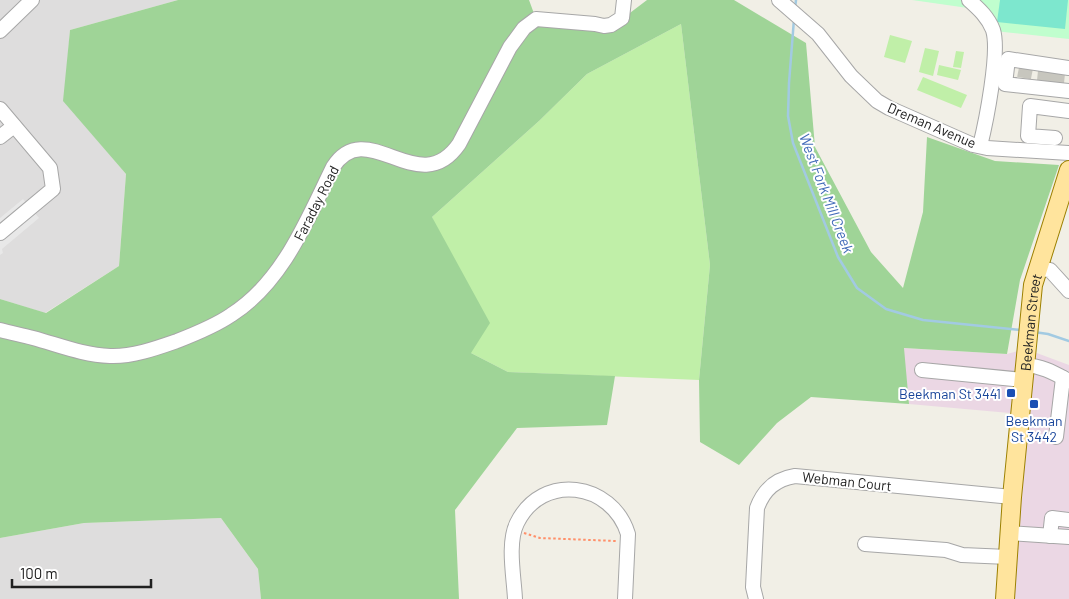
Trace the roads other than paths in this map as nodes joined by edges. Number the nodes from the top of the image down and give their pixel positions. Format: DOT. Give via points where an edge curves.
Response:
graph roads {
  1 [pos="32,0"];
  2 [pos="624,0"];
  3 [pos="779,0"];
  4 [pos="969,0"];
  5 [pos="0,31"];
  6 [pos="1039,107"];
  7 [pos="0,109"];
  8 [pos="1069,111"];
  9 [pos="14,126"];
  10 [pos="1028,136"];
  11 [pos="0,137"];
  12 [pos="1055,138"];
  13 [pos="980,146"];
  14 [pos="1027,150"];
  15 [pos="1054,152"];
  16 [pos="1069,153"];
  17 [pos="1069,170"];
  18 [pos="1065,193"];
  19 [pos="0,233"];
  20 [pos="1037,268"];
  21 [pos="1069,291"];
  22 [pos="0,330"];
  23 [pos="1025,365"];
  24 [pos="922,370"];
  25 [pos="1066,379"];
  26 [pos="1056,437"];
  27 [pos="1012,497"];
  28 [pos="1069,520"];
  29 [pos="1010,533"];
  30 [pos="1050,536"];
  31 [pos="1069,537"];
  32 [pos="865,544"];
  33 [pos="1008,557"];
  34 [pos="515,599"];
  35 [pos="624,599"];
  36 [pos="756,599"];
  37 [pos="1005,599"];
  1 -- 5 [label="street"];
  2 -- 22 [label="street, Faraday Road" via="622,18 604,26 536,19 529,23 510,47 459,144 440,161 414,164 362,148 344,154 332,167 302,232 276,272 246,304 221,322 165,345 111,356 63,348"];
  3 -- 13 [label="street, Dreman Avenue" via="818,34 851,76 877,101 960,140"];
  4 -- 13 [label="street" via="985,14 993,31 995,49 987,118"];
  6 -- 8 [label="street"];
  6 -- 10 [label="street" via="1030,106"];
  6 -- 12 [label="street" via="1034,118 1035,131 1053,133"];
  7 -- 9 [label="street"];
  9 -- 11 [label="street"];
  9 -- 19 [label="street" via="50,168 53,189"];
  10 -- 12 [label="street"];
  10 -- 14 [label="street"];
  12 -- 15 [label="street"];
  13 -- 14 [label="street, Dreman Avenue"];
  14 -- 15 [label="street, Dreman Avenue"];
  15 -- 16 [label="street, Dreman Avenue"];
  17 -- 18 [label="main road, Beekman Street"];
  18 -- 20 [label="main road, Beekman Street"];
  20 -- 21 [label="street" via="1050,270"];
  20 -- 23 [label="main road, Beekman Street"];
  23 -- 24 [label="street"];
  23 -- 25 [label="street"];
  23 -- 27 [label="main road, Beekman Street"];
  25 -- 26 [label="street"];
  27 -- 29 [label="main road, Beekman Street"];
  27 -- 36 [label="street, Webman Court" via="786,477 771,486 757,508 753,587"];
  28 -- 30 [label="street" via="1052,518"];
  29 -- 30 [label="street"];
  29 -- 33 [label="main road, Beekman Street"];
  30 -- 31 [label="street"];
  32 -- 33 [label="street"];
  33 -- 37 [label="main road, Beekman Street"];
  34 -- 35 [label="street" via="512,541 523,513 539,498 558,490 580,490 596,495 610,505 625,526 628,534"];
}
